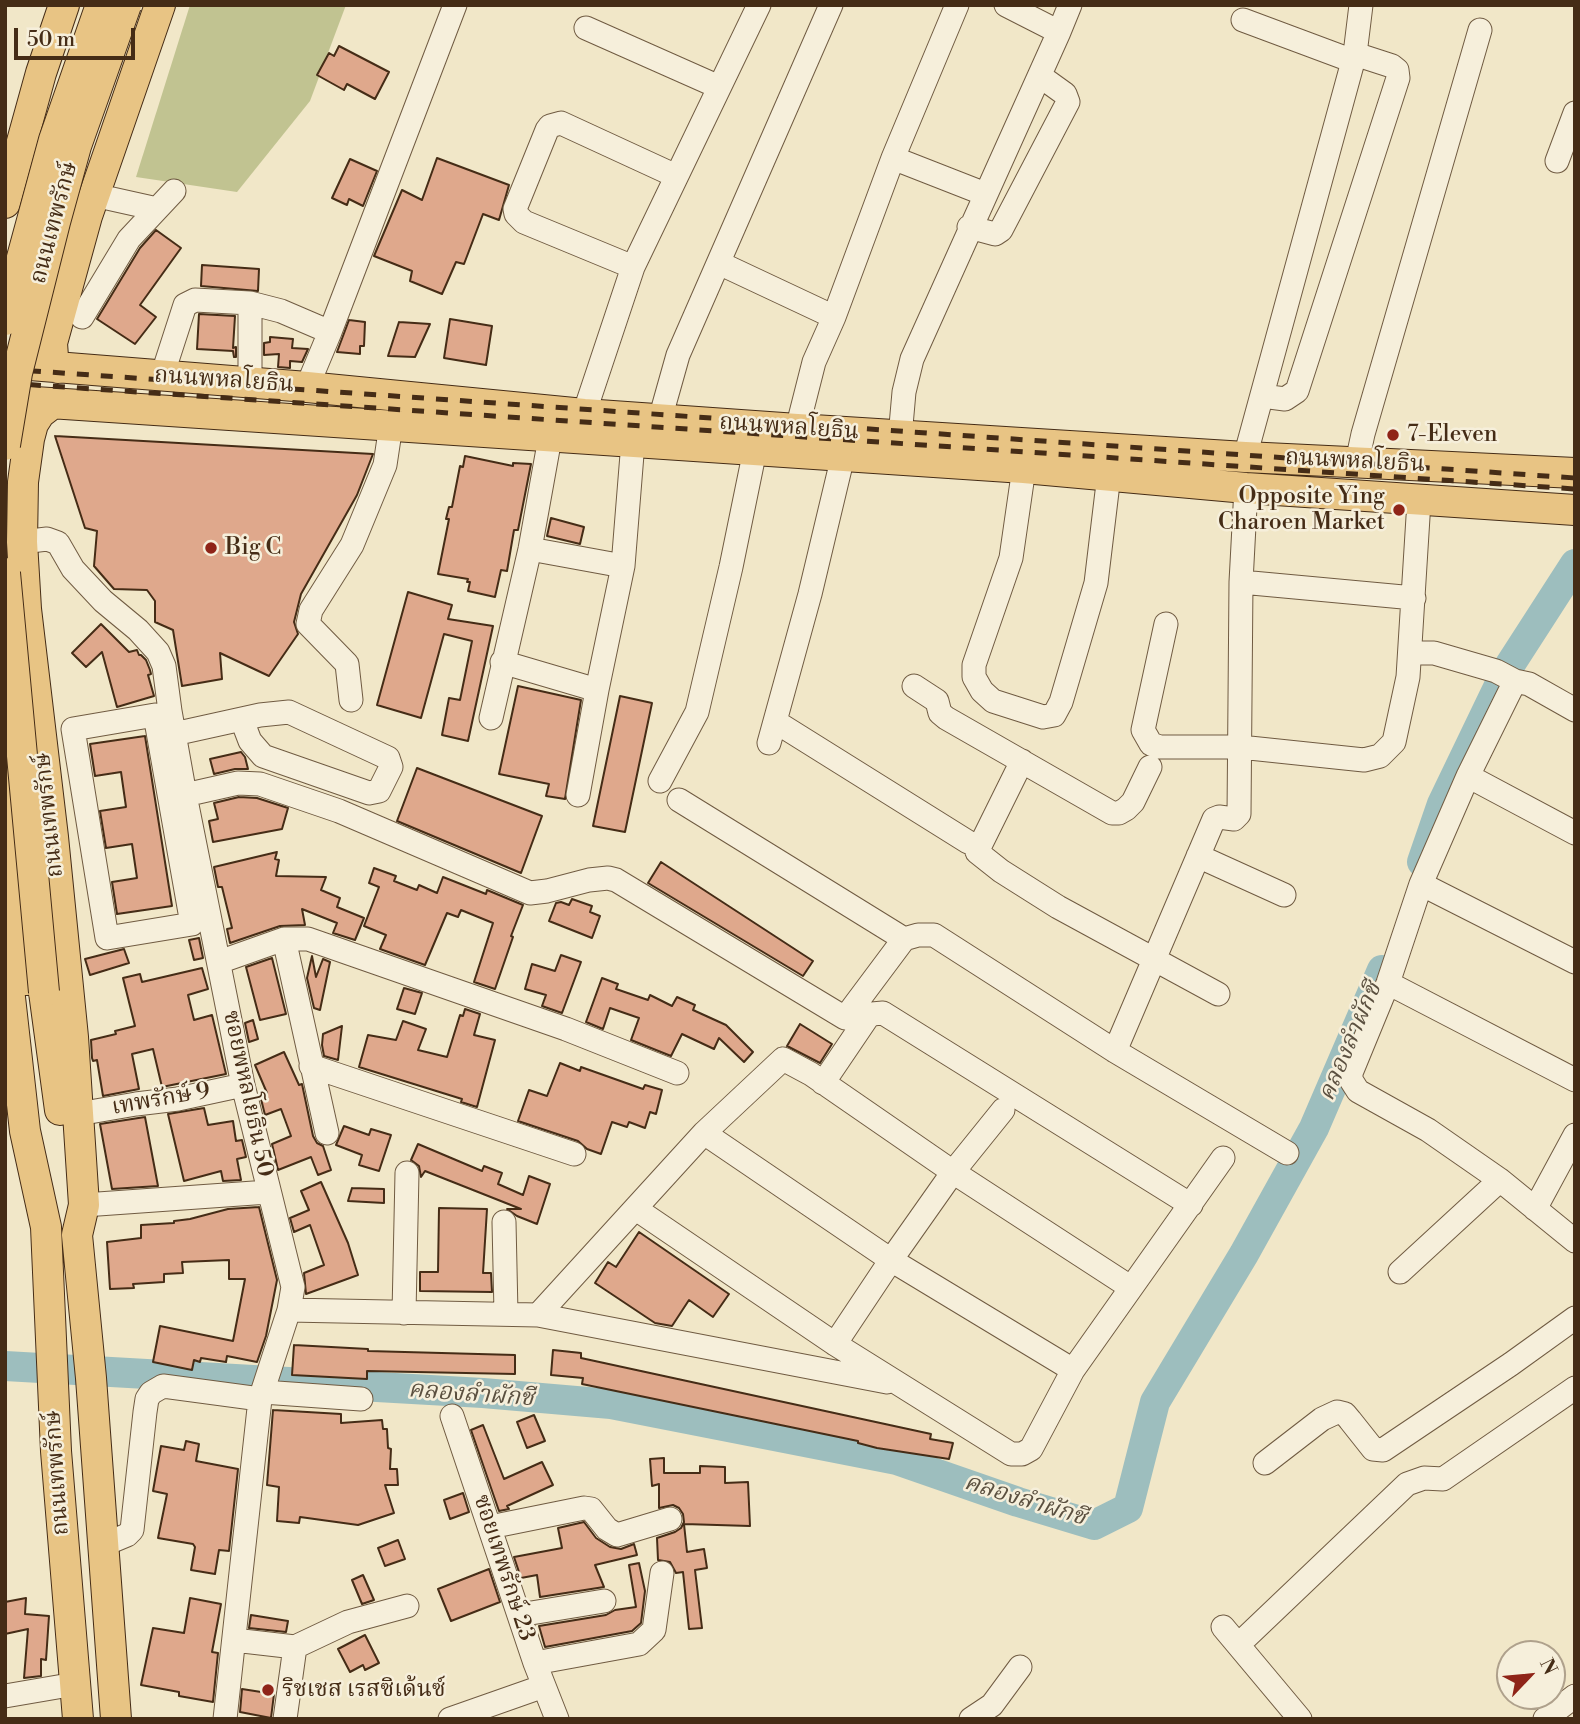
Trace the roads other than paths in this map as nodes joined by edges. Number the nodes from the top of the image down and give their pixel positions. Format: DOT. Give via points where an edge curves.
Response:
graph roads {
  1 [pos="64,5"];
  2 [pos="77,5"];
  3 [pos="102,5"];
  4 [pos="126,5"];
  5 [pos="142,5"];
  6 [pos="160,5"];
  7 [pos="454,5"];
  8 [pos="759,5"];
  9 [pos="831,5"];
  10 [pos="957,5"];
  11 [pos="1006,5"];
  12 [pos="1070,5"];
  13 [pos="1361,5"];
  14 [pos="1243,20"];
  15 [pos="586,29"];
  16 [pos="1480,30"];
  17 [pos="1059,32"];
  18 [pos="1354,58"];
  19 [pos="41,74"];
  20 [pos="1040,76"];
  21 [pos="719,87"];
  22 [pos="1575,113"];
  23 [pos="65,143"];
  24 [pos="893,158"];
  25 [pos="1557,161"];
  26 [pos="676,176"];
  27 [pos="174,191"];
  28 [pos="985,194"];
  29 [pos="7,196"];
  30 [pos="91,206"];
  31 [pos="158,209"];
  32 [pos="969,227"];
  33 [pos="719,263"];
  34 [pos="633,267"];
  35 [pos="250,303"];
  36 [pos="82,317"];
  37 [pos="834,317"];
  38 [pos="5,320"];
  39 [pos="330,332"];
  40 [pos="5,363"];
  41 [pos="58,368"];
  42 [pos="162,376"];
  43 [pos="250,383"];
  44 [pos="307,387"];
  45 [pos="1262,396"];
  46 [pos="5,400"];
  47 [pos="53,403"];
  48 [pos="584,414"];
  49 [pos="660,419"];
  50 [pos="391,425"];
  51 [pos="797,429"];
  52 [pos="900,437"];
  53 [pos="550,438"];
  54 [pos="633,443"];
  55 [pos="5,446"];
  56 [pos="755,450"];
  57 [pos="843,456"];
  58 [pos="1028,456"];
  59 [pos="1247,457"];
  60 [pos="1357,463"];
  61 [pos="1575,473"];
  62 [pos="1109,475"];
  63 [pos="1246,488"];
  64 [pos="1419,501"];
  65 [pos="1575,510"];
  66 [pos="22,542"];
  67 [pos="530,549"];
  68 [pos="623,566"];
  69 [pos="5,573"];
  70 [pos="5,579"];
  71 [pos="1241,582"];
  72 [pos="1414,598"];
  73 [pos="26,603"];
  74 [pos="1166,624"];
  75 [pos="1410,653"];
  76 [pos="502,662"];
  77 [pos="1507,676"];
  78 [pos="914,686"];
  79 [pos="597,690"];
  80 [pos="351,701"];
  81 [pos="1575,710"];
  82 [pos="491,718"];
  83 [pos="242,720"];
  84 [pos="174,734"];
  85 [pos="1240,747"];
  86 [pos="5,761"];
  87 [pos="1022,761"];
  88 [pos="1150,767"];
  89 [pos="1468,776"];
  90 [pos="660,781"];
  91 [pos="185,795"];
  92 [pos="578,795"];
  93 [pos="679,800"];
  94 [pos="90,830"];
  95 [pos="1575,833"];
  96 [pos="53,837"];
  97 [pos="968,842"];
  98 [pos="1198,856"];
  99 [pos="1421,884"];
  100 [pos="1284,895"];
  101 [pos="285,939"];
  102 [pos="904,939"];
  103 [pos="5,953"];
  104 [pos="1154,959"];
  105 [pos="219,962"];
  106 [pos="1575,962"];
  107 [pos="1388,984"];
  108 [pos="36,994"];
  109 [pos="1218,994"];
  110 [pos="1115,1051"];
  111 [pos="11,1062"];
  112 [pos="311,1066"];
  113 [pos="677,1073"];
  114 [pos="1575,1080"];
  115 [pos="823,1083"];
  116 [pos="243,1085"];
  117 [pos="1003,1110"];
  118 [pos="78,1114"];
  119 [pos="15,1133"];
  120 [pos="327,1133"];
  121 [pos="704,1133"];
  122 [pos="1575,1135"];
  123 [pos="1287,1153"];
  124 [pos="574,1154"];
  125 [pos="1223,1158"];
  126 [pos="407,1172"];
  127 [pos="953,1172"];
  128 [pos="1500,1180"];
  129 [pos="268,1192"];
  130 [pos="85,1205"];
  131 [pos="1191,1205"];
  132 [pos="636,1209"];
  133 [pos="1535,1209"];
  134 [pos="504,1222"];
  135 [pos="46,1227"];
  136 [pos="77,1235"];
  137 [pos="1575,1241"];
  138 [pos="891,1260"];
  139 [pos="1400,1272"];
  140 [pos="1130,1287"];
  141 [pos="289,1310"];
  142 [pos="404,1313"];
  143 [pos="506,1313"];
  144 [pos="538,1315"];
  145 [pos="1575,1318"];
  146 [pos="835,1344"];
  147 [pos="1073,1370"];
  148 [pos="901,1385"];
  149 [pos="1575,1388"];
  150 [pos="262,1393"];
  151 [pos="361,1399"];
  152 [pos="452,1416"];
  153 [pos="1265,1463"];
  154 [pos="670,1519"];
  155 [pos="490,1527"];
  156 [pos="103,1545"];
  157 [pos="662,1573"];
  158 [pos="604,1601"];
  159 [pos="407,1606"];
  160 [pos="519,1615"];
  161 [pos="1223,1627"];
  162 [pos="234,1640"];
  163 [pos="1238,1645"];
  164 [pos="295,1647"];
  165 [pos="535,1663"];
  166 [pos="1020,1667"];
  167 [pos="75,1684"];
  168 [pos="544,1686"];
  169 [pos="5,1696"];
  170 [pos="1575,1696"];
  171 [pos="78,1719"];
  172 [pos="116,1719"];
  173 [pos="225,1719"];
  174 [pos="285,1719"];
  175 [pos="450,1719"];
  176 [pos="557,1719"];
  177 [pos="971,1719"];
  178 [pos="1300,1719"];
  179 [pos="1545,1719"];
  1 -- 19 [label="main road"];
  2 -- 19 [label="main road"];
  2 -- 23 [label="main road, bridge" via="58,89"];
  3 -- 23 [label="main road, ถนนเทพรักษ์, bridge"];
  4 -- 23 [label="main road, ถนนเทพรักษ์, bridge"];
  5 -- 23 [label="main road, bridge" via="103,101"];
  6 -- 30 [label="main road, ถนนเทพรักษ์"];
  7 -- 39 [label="street"];
  8 -- 21 [label="street"];
  9 -- 33 [label="street"];
  10 -- 24 [label="street"];
  11 -- 17 [label="street"];
  12 -- 17 [label="street"];
  13 -- 18 [label="street"];
  14 -- 18 [label="street"];
  15 -- 21 [label="street"];
  16 -- 60 [label="street"];
  17 -- 20 [label="street"];
  18 -- 45 [label="street"];
  18 -- 45 [label="street" via="1392,66 1399,74 1297,391 1285,399"];
  19 -- 29 [label="main road"];
  20 -- 28 [label="street"];
  20 -- 32 [label="street" via="1065,94 1068,103 1000,230 995,234"];
  21 -- 26 [label="street"];
  22 -- 25 [label="street"];
  23 -- 38 [label="main road, ถนนเทพรักษ์, bridge"];
  23 -- 55 [label="main road, ถนนเทพรักษ์, bridge"];
  24 -- 28 [label="street"];
  24 -- 37 [label="street"];
  26 -- 34 [label="street"];
  26 -- 34 [label="street" via="561,124 547,131 516,214 524,222"];
  27 -- 31 [label="street"];
  28 -- 32 [label="street"];
  29 -- 30 [label="main road" via="11,223 20,235 53,245 78,232"];
  30 -- 31 [label="street"];
  30 -- 41 [label="main road, ถนนเทพรักษ์" via="52,343"];
  31 -- 36 [label="street" via="129,239"];
  32 -- 52 [label="street" via="912,359"];
  33 -- 37 [label="street"];
  33 -- 49 [label="street" via="678,355"];
  34 -- 48 [label="street"];
  35 -- 39 [label="street"];
  35 -- 42 [label="street" via="195,300 185,305"];
  35 -- 43 [label="street"];
  37 -- 51 [label="street" via="814,362"];
  39 -- 44 [label="street"];
  40 -- 41 [label="main road, ถนนพหลโยธิน"];
  41 -- 42 [label="main road, ถนนพหลโยธิน"];
  42 -- 43 [label="main road, ถนนพหลโยธิน"];
  43 -- 44 [label="main road, ถนนพหลโยธิน"];
  44 -- 48 [label="main road, ถนนพหลโยธิน"];
  45 -- 59 [label="street"];
  46 -- 47 [label="main road, ถนนพหลโยธิน"];
  47 -- 50 [label="main road, ถนนพหลโยธิน"];
  47 -- 66 [label="main road, ถนนเทพรักษ์" via="40,413 31,432 23,482"];
  48 -- 49 [label="main road, ถนนพหลโยธิน"];
  49 -- 51 [label="main road, ถนนพหลโยธิน"];
  50 -- 53 [label="main road, ถนนพหลโยธิน"];
  50 -- 80 [label="street" via="386,465 352,545 311,610 308,625 347,664"];
  51 -- 52 [label="main road, ถนนพหลโยธิน"];
  52 -- 58 [label="main road, ถนนพหลโยธิน"];
  53 -- 54 [label="main road, ถนนพหลโยธิน"];
  53 -- 67 [label="street"];
  54 -- 56 [label="main road, ถนนพหลโยธิน"];
  54 -- 68 [label="street"];
  56 -- 57 [label="main road, ถนนพหลโยธิน"];
  56 -- 90 [label="street" via="697,712"];
  57 -- 58 [label="main road, ถนนพหลโยธิน"];
  57 -- 97 [label="street" via="773,733"];
  58 -- 59 [label="main road, ถนนพหลโยธิน"];
  58 -- 62 [label="main road, ถนนพหลโยธิน"];
  58 -- 62 [label="street" via="1011,558 974,665 974,677 993,701 1043,718 1054,715 1061,702 1097,583"];
  59 -- 60 [label="main road, ถนนพหลโยธิน"];
  59 -- 63 [label="main road" via="1241,472"];
  60 -- 61 [label="main road, ถนนพหลโยธิน"];
  62 -- 63 [label="main road, ถนนพหลโยธิน"];
  63 -- 64 [label="main road, ถนนพหลโยธิน"];
  63 -- 71 [label="street"];
  64 -- 65 [label="main road, ถนนพหลโยธิน"];
  64 -- 72 [label="street"];
  66 -- 73 [label="main road, ถนนเทพรักษ์"];
  66 -- 84 [label="street, ซอยพหลโยธิน 50" via="54,540 103,601 158,652"];
  67 -- 68 [label="street"];
  67 -- 76 [label="street"];
  68 -- 79 [label="street"];
  69 -- 108 [label="main road, ถนนเทพรักษ์, bridge"];
  70 -- 73 [label="main road" via="19,588"];
  71 -- 72 [label="street"];
  71 -- 85 [label="street"];
  72 -- 75 [label="street"];
  73 -- 96 [label="main road, ถนนเทพรักษ์"];
  74 -- 85 [label="street" via="1143,730 1147,740 1160,747"];
  75 -- 77 [label="street" via="1434,653"];
  75 -- 85 [label="street" via="1394,742 1380,756 1364,760"];
  76 -- 79 [label="street"];
  76 -- 82 [label="street"];
  77 -- 81 [label="street"];
  77 -- 89 [label="street"];
  78 -- 87 [label="street" via="937,701 947,718"];
  79 -- 92 [label="street"];
  83 -- 83 [label="street" via="289,712 388,758 391,767 379,791 369,793 263,756 250,741"];
  83 -- 84 [label="street"];
  84 -- 91 [label="street, ซอยพหลโยธิน 50"];
  85 -- 98 [label="street" via="1239,814 1234,819 1214,820"];
  86 -- 108 [label="main road, ถนนเทพรักษ์"];
  87 -- 88 [label="street" via="1112,813 1126,810 1133,802"];
  87 -- 104 [label="street" via="977,852 1058,907"];
  89 -- 95 [label="street"];
  89 -- 99 [label="street"];
  91 -- 102 [label="street" via="238,783 260,784 339,811 530,893 608,877 845,1018"];
  91 -- 105 [label="street, ซอยพหลโยธิน 50"];
  93 -- 102 [label="street"];
  94 -- 94 [label="street" via="107,938 192,924 155,715 74,729"];
  94 -- 96 [label="street"];
  96 -- 118 [label="main road, ถนนเทพรักษ์"];
  98 -- 100 [label="street"];
  98 -- 104 [label="street"];
  99 -- 106 [label="street"];
  99 -- 107 [label="street"];
  101 -- 105 [label="street"];
  101 -- 112 [label="street"];
  101 -- 113 [label="street" via="309,939"];
  102 -- 110 [label="street" via="930,934 939,937"];
  103 -- 111 [label="main road, ถนนเทพรักษ์"];
  104 -- 109 [label="street"];
  104 -- 110 [label="street"];
  105 -- 116 [label="street, ซอยพหลโยธิน 50"];
  107 -- 114 [label="street"];
  107 -- 128 [label="street" via="1351,1073 1353,1086"];
  108 -- 135 [label="main road, ถนนเทพรักษ์"];
  108 -- 136 [label="main road, ถนนเทพรักษ์"];
  110 -- 123 [label="street"];
  111 -- 119 [label="main road, ถนนเทพรักษ์"];
  112 -- 120 [label="street"];
  112 -- 124 [label="street"];
  115 -- 121 [label="street" via="780,1060"];
  115 -- 127 [label="street"];
  115 -- 131 [label="street" via="867,1018 883,1013"];
  116 -- 118 [label="street, เทพรักษ์ 9"];
  116 -- 129 [label="street, ซอยพหลโยธิน 50"];
  117 -- 127 [label="street"];
  118 -- 130 [label="main road, ถนนเทพรักษ์"];
  119 -- 135 [label="main road, ถนนเทพรักษ์"];
  121 -- 132 [label="street"];
  121 -- 138 [label="street"];
  122 -- 133 [label="street"];
  125 -- 131 [label="street"];
  126 -- 142 [label="street"];
  127 -- 138 [label="street"];
  127 -- 140 [label="street"];
  128 -- 133 [label="street"];
  128 -- 139 [label="street"];
  129 -- 130 [label="street"];
  129 -- 141 [label="street, ซอยพหลโยธิน 50" via="293,1287"];
  130 -- 136 [label="main road, ถนนเทพรักษ์"];
  131 -- 140 [label="street"];
  132 -- 144 [label="street"];
  132 -- 146 [label="street"];
  133 -- 137 [label="street"];
  134 -- 143 [label="street"];
  135 -- 167 [label="main road, ถนนเทพรักษ์" via="51,1368"];
  136 -- 156 [label="main road, ถนนเทพรักษ์"];
  138 -- 146 [label="street"];
  138 -- 147 [label="street"];
  140 -- 147 [label="street"];
  141 -- 142 [label="street"];
  141 -- 150 [label="street, ซอยพหลโยธิน 50"];
  142 -- 143 [label="street"];
  143 -- 144 [label="street"];
  144 -- 148 [label="street"];
  145 -- 153 [label="street" via="1383,1450 1373,1448 1345,1414 1337,1412"];
  146 -- 148 [label="street"];
  147 -- 148 [label="street" via="1031,1450 1022,1454 1011,1454"];
  149 -- 163 [label="street" via="1443,1479 1424,1478 1407,1484"];
  150 -- 151 [label="street"];
  150 -- 156 [label="street" via="163,1386 152,1393 145,1412 132,1530"];
  150 -- 162 [label="street, ซอยพหลโยธิน 50"];
  152 -- 155 [label="street, ซอยเทพรักษ์ 23"];
  154 -- 155 [label="street" via="617,1535 591,1509 584,1508"];
  155 -- 160 [label="street, ซอยเทพรักษ์ 23"];
  156 -- 172 [label="main road, ถนนเทพรักษ์"];
  157 -- 165 [label="street" via="654,1630 639,1644"];
  158 -- 160 [label="street"];
  159 -- 164 [label="street" via="348,1622"];
  160 -- 165 [label="street, ซอยเทพรักษ์ 23"];
  161 -- 163 [label="street"];
  162 -- 164 [label="street"];
  162 -- 173 [label="street, ซอยพหลโยธิน 50"];
  163 -- 178 [label="street"];
  164 -- 174 [label="street"];
  165 -- 168 [label="street, ซอยเทพรักษ์ 23"];
  166 -- 177 [label="street" via="992,1704"];
  167 -- 169 [label="street"];
  167 -- 171 [label="main road, ถนนเทพรักษ์"];
  168 -- 175 [label="street"];
  168 -- 176 [label="street, ซอยเทพรักษ์ 23"];
  170 -- 179 [label="street"];
}
